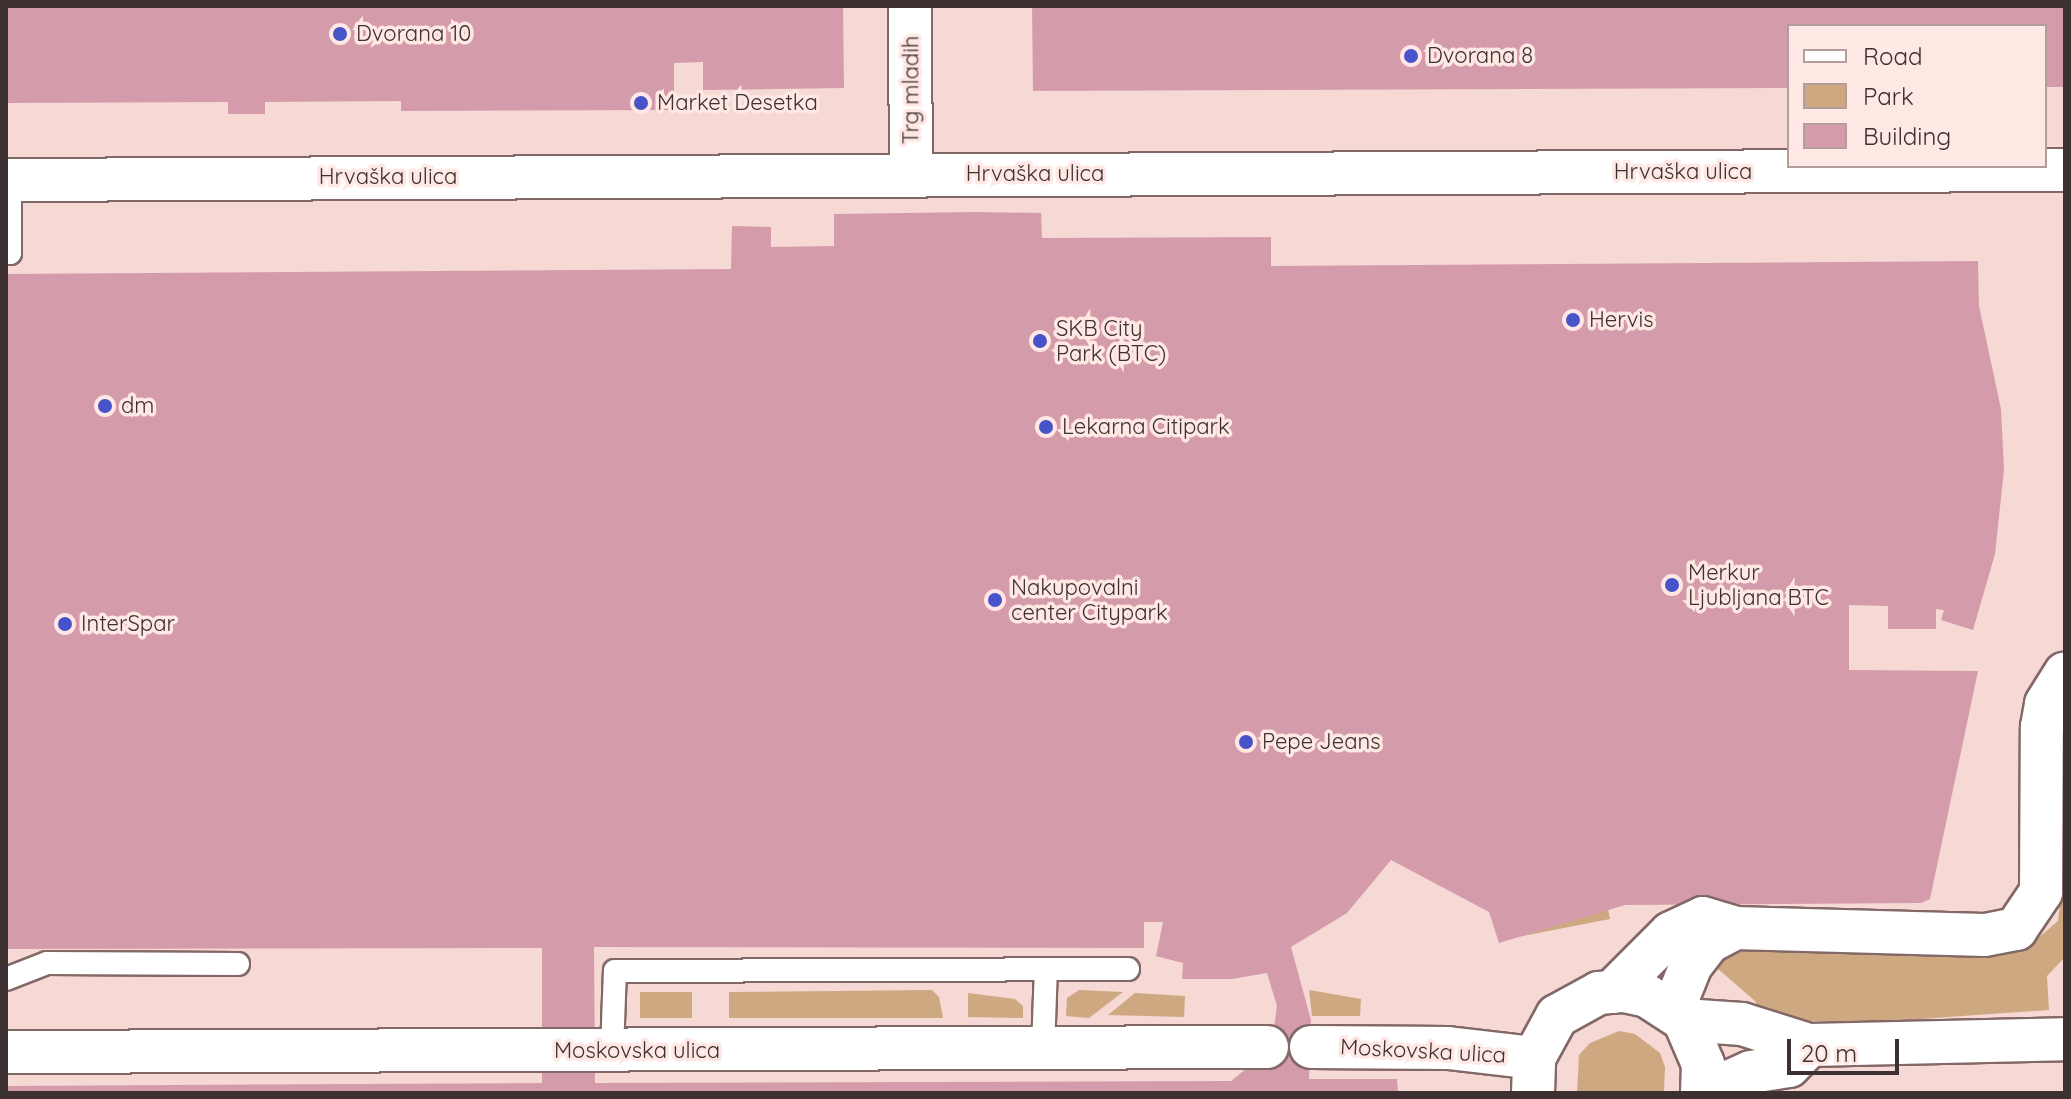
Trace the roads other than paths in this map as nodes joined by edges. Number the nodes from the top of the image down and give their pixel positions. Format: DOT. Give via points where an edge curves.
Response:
graph roads {
  1 [pos="910,6"];
  2 [pos="2065,170"];
  3 [pos="911,175"];
  4 [pos="8,180"];
  5 [pos="8,253"];
  6 [pos="2065,674"];
  7 [pos="1735,928"];
  8 [pos="238,964"];
  9 [pos="1046,969"];
  10 [pos="1128,969"];
  11 [pos="6,979"];
  12 [pos="1612,992"];
  13 [pos="1679,1015"];
  14 [pos="2065,1039"];
  15 [pos="1809,1045"];
  16 [pos="7,1046"];
  17 [pos="1267,1047"];
  18 [pos="1311,1047"];
  19 [pos="1043,1049"];
  20 [pos="612,1051"];
  21 [pos="1534,1076"];
  22 [pos="1703,1093"];
  1 -- 3 [label="street, Trg mladih"];
  2 -- 3 [label="street, Hrvaška ulica"];
  3 -- 4 [label="street, Hrvaška ulica"];
  4 -- 5 [label="lane"];
  6 -- 7 [label="street" via="2046,704 2042,727 2041,892 2016,929 1985,935"];
  7 -- 12 [label="street" via="1703,918 1687,921"];
  7 -- 13 [label="street" via="1709,942 1691,965"];
  8 -- 11 [label="lane" via="47,963"];
  9 -- 10 [label="lane"];
  9 -- 19 [label="lane"];
  9 -- 20 [label="lane" via="615,971"];
  12 -- 13 [label="street" via="1647,996"];
  12 -- 21 [label="street" via="1577,1001 1557,1016"];
  13 -- 15 [label="street" via="1742,1024"];
  13 -- 22 [label="street" via="1703,1064"];
  14 -- 15 [label="street"];
  15 -- 22 [label="street" via="1789,1066 1751,1072"];
  16 -- 20 [label="street, Moskovska ulica"];
  17 -- 19 [label="street, Moskovska ulica"];
  18 -- 21 [label="street, Moskovska ulica" via="1448,1048"];
  19 -- 20 [label="street, Moskovska ulica"];
}
